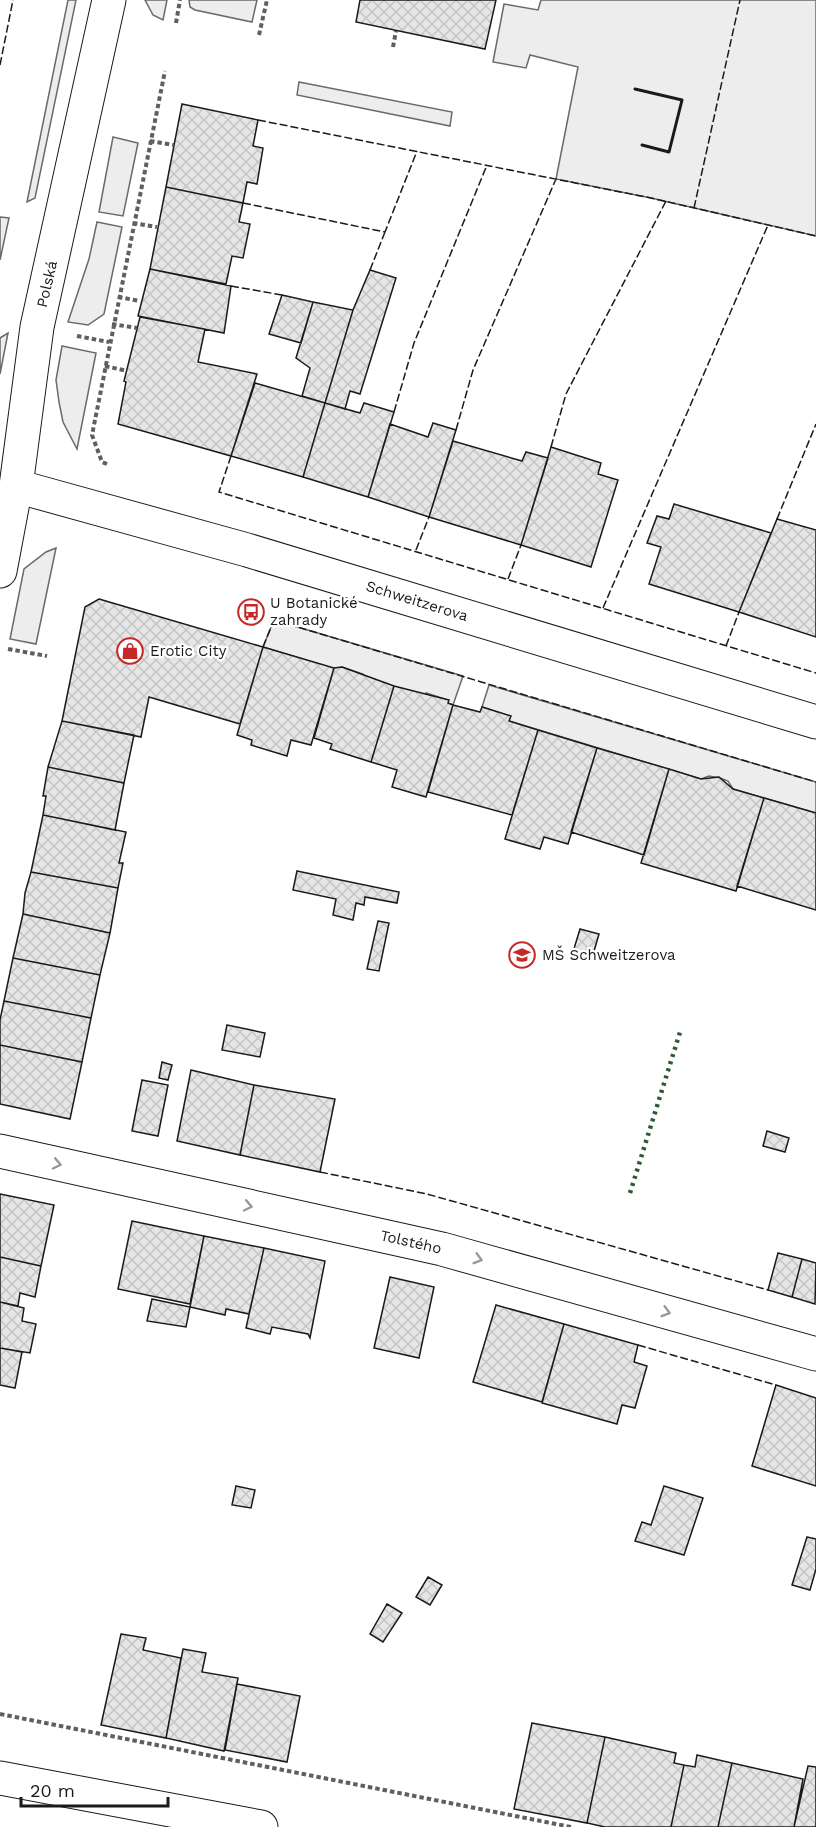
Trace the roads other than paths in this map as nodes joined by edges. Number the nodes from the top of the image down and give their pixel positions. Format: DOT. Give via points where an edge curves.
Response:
graph roads {
  1 [pos="110,0"];
  2 [pos="16,486"];
  3 [pos="0,571"];
  4 [pos="816,722"];
  5 [pos="0,1151"];
  6 [pos="816,1354"];
  7 [pos="0,1778"];
  8 [pos="261,1827"];
  1 -- 2 [label="street, Polská" via="37,327"];
  2 -- 3 [label="street, Polská"];
  2 -- 4 [label="street, Schweitzerova" via="258,554"];
  5 -- 6 [label="street, Tolstého, one-way" via="442,1249"];
  7 -- 8 [label="street"];
}
